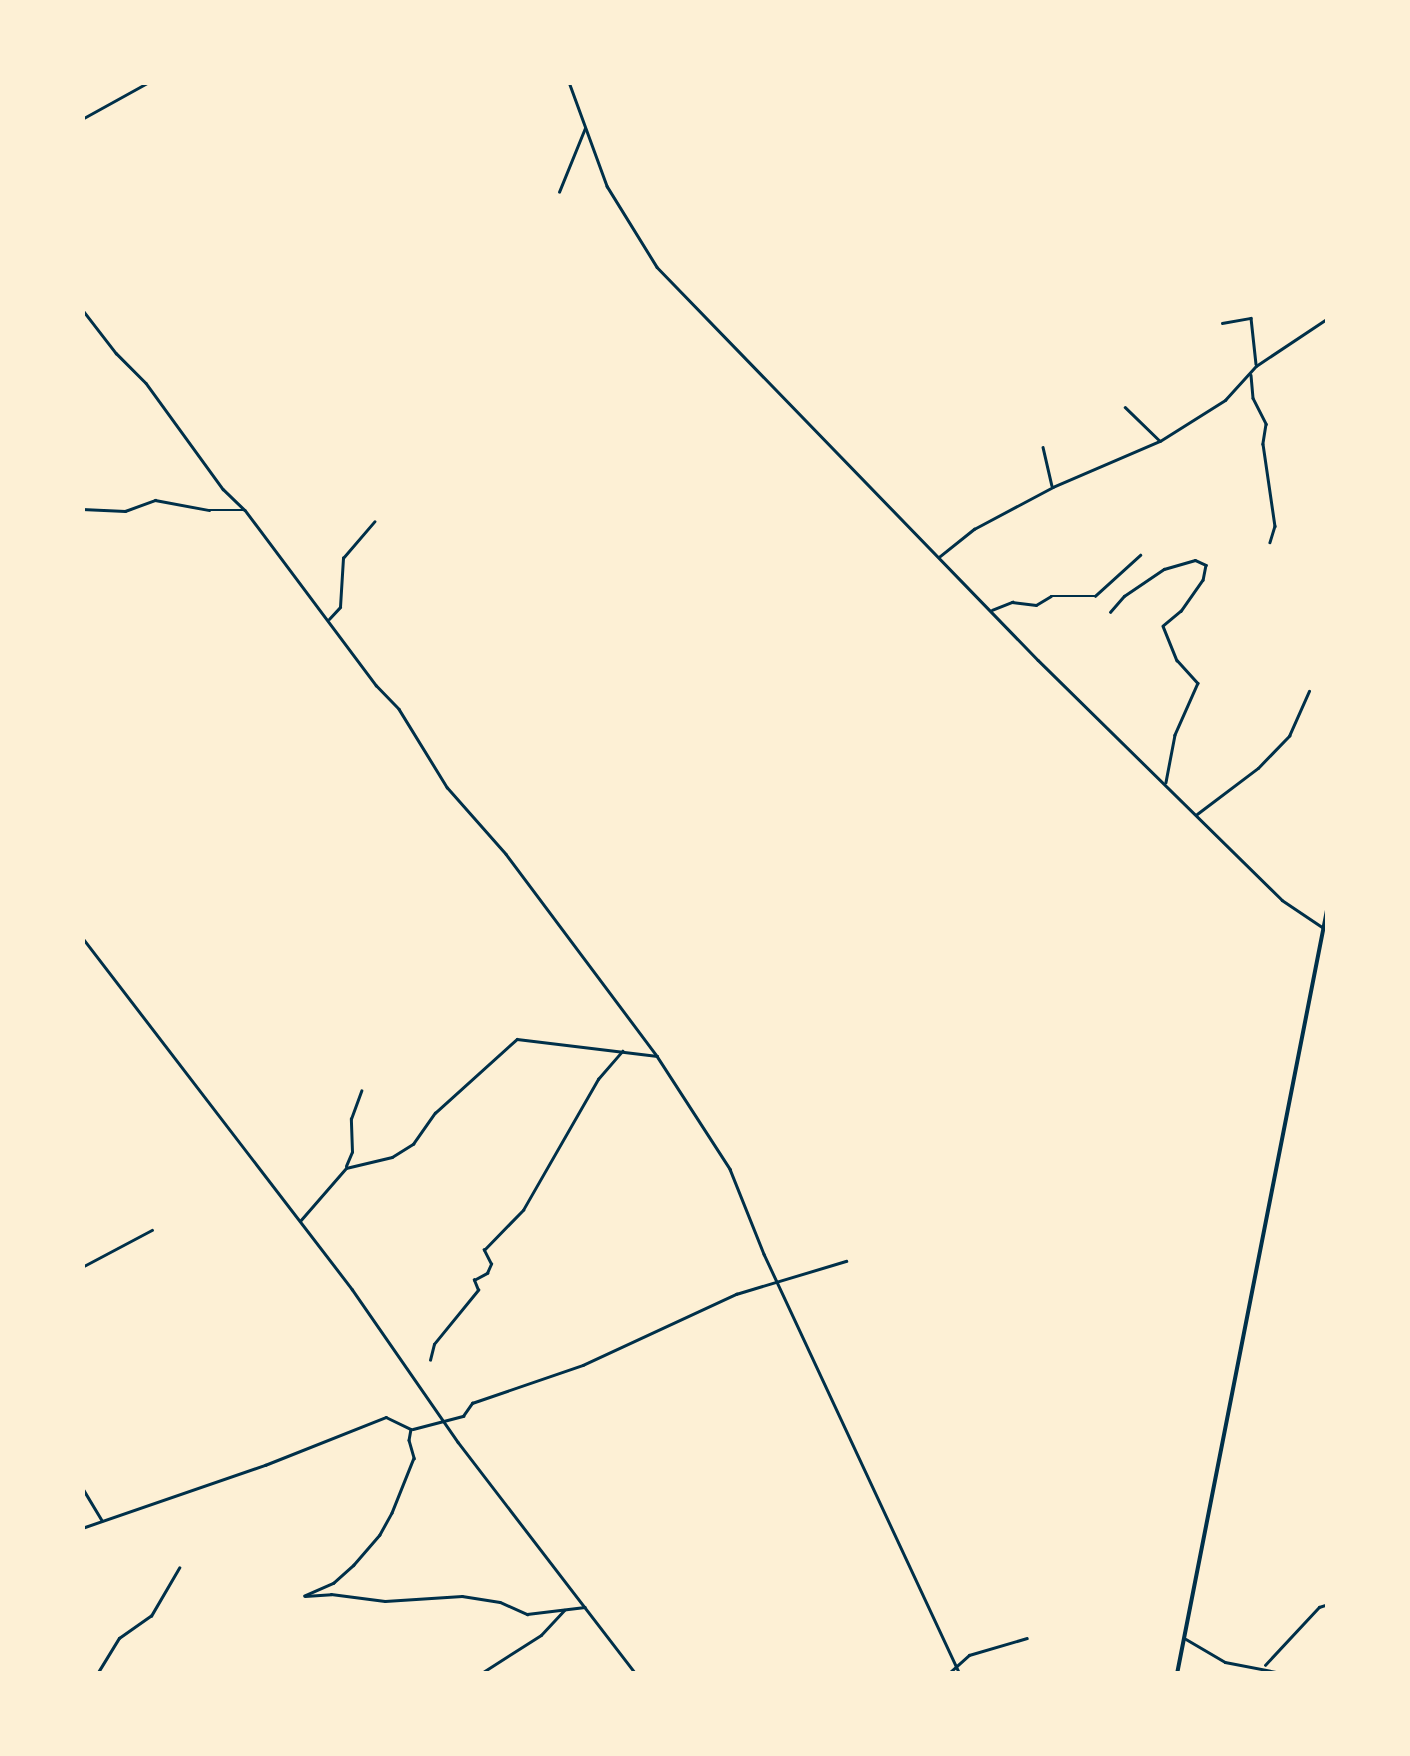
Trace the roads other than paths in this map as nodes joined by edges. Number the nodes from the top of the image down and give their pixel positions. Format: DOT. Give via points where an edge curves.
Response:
graph roads {
  1 [pos="149,82"];
  2 [pos="569,82"];
  3 [pos="82,119"];
  4 [pos="585,128"];
  5 [pos="559,192"];
  6 [pos="82,309"];
  7 [pos="1328,318"];
  8 [pos="1222,322"];
  9 [pos="1256,366"];
  10 [pos="1252,370"];
  11 [pos="1125,407"];
  12 [pos="1160,441"];
  13 [pos="1043,447"];
  14 [pos="1052,486"];
  15 [pos="82,510"];
  16 [pos="245,510"];
  17 [pos="374,522"];
  18 [pos="1270,542"];
  19 [pos="1140,555"];
  20 [pos="939,557"];
  21 [pos="991,611"];
  22 [pos="1110,612"];
  23 [pos="329,618"];
  24 [pos="1308,691"];
  25 [pos="1166,782"];
  26 [pos="1197,814"];
  27 [pos="1328,905"];
  28 [pos="1324,928"];
  29 [pos="82,937"];
  30 [pos="622,1051"];
  31 [pos="657,1056"];
  32 [pos="361,1091"];
  33 [pos="346,1168"];
  34 [pos="299,1222"];
  35 [pos="152,1230"];
  36 [pos="846,1261"];
  37 [pos="82,1267"];
  38 [pos="777,1282"];
  39 [pos="430,1360"];
  40 [pos="444,1422"];
  41 [pos="411,1429"];
  42 [pos="82,1487"];
  43 [pos="103,1521"];
  44 [pos="82,1528"];
  45 [pos="178,1568"];
  46 [pos="1328,1604"];
  47 [pos="586,1607"];
  48 [pos="565,1609"];
  49 [pos="1027,1638"];
  50 [pos="1184,1638"];
  51 [pos="1263,1666"];
  52 [pos="957,1667"];
  53 [pos="98,1674"];
  54 [pos="480,1674"];
  55 [pos="636,1674"];
  56 [pos="948,1674"];
  57 [pos="960,1674"];
  58 [pos="1177,1674"];
  59 [pos="1287,1674"];
  1 -- 3 [label="street"];
  2 -- 4 [label="street"];
  4 -- 5 [label="street"];
  4 -- 20 [label="street" via="619,210 657,267"];
  6 -- 16 [label="street"];
  7 -- 9 [label="street"];
  8 -- 9 [label="street" via="1252,318"];
  9 -- 10 [label="street"];
  10 -- 12 [label="street" via="1225,400"];
  10 -- 18 [label="street" via="1253,398 1266,428 1262,444 1275,526"];
  11 -- 12 [label="street"];
  12 -- 14 [label="street"];
  13 -- 14 [label="street"];
  14 -- 20 [label="street"];
  15 -- 16 [label="street" via="125,511 155,500"];
  16 -- 23 [label="street"];
  17 -- 23 [label="street" via="343,558 340,607"];
  19 -- 21 [label="street" via="1095,596 1051,596 1036,605 1012,602"];
  20 -- 21 [label="street"];
  21 -- 25 [label="street"];
  22 -- 25 [label="street" via="1164,569 1195,560 1206,565 1182,611 1162,626 1177,660 1198,684 1174,736"];
  23 -- 31 [label="street" via="399,709 456,799 506,854"];
  24 -- 26 [label="street" via="1282,744"];
  25 -- 26 [label="street"];
  26 -- 28 [label="street" via="1282,900"];
  27 -- 28 [label="main road"];
  28 -- 50 [label="main road"];
  29 -- 34 [label="street"];
  30 -- 31 [label="street"];
  30 -- 33 [label="street" via="517,1039 435,1113 413,1144"];
  30 -- 39 [label="street" via="598,1079 524,1210 484,1250 487,1273 474,1280 478,1290 434,1344"];
  31 -- 38 [label="street" via="730,1169"];
  32 -- 33 [label="street"];
  33 -- 34 [label="street"];
  34 -- 40 [label="street"];
  35 -- 37 [label="street"];
  36 -- 38 [label="street"];
  38 -- 40 [label="street" via="736,1294 583,1366 472,1403 463,1416"];
  38 -- 52 [label="street"];
  40 -- 41 [label="street"];
  40 -- 47 [label="street"];
  41 -- 43 [label="street" via="386,1417"];
  41 -- 48 [label="street" via="414,1458 380,1535 334,1583 305,1596 385,1602 462,1596 500,1602 517,1613"];
  42 -- 43 [label="street"];
  43 -- 44 [label="street"];
  45 -- 53 [label="street" via="151,1616 119,1638"];
  46 -- 51 [label="street"];
  47 -- 48 [label="street"];
  47 -- 55 [label="street"];
  48 -- 54 [label="street" via="541,1635"];
  49 -- 52 [label="street" via="970,1656"];
  50 -- 51 [label="street" via="1225,1662"];
  50 -- 58 [label="main road"];
  51 -- 59 [label="street"];
  52 -- 56 [label="street"];
  52 -- 57 [label="street"];
}
